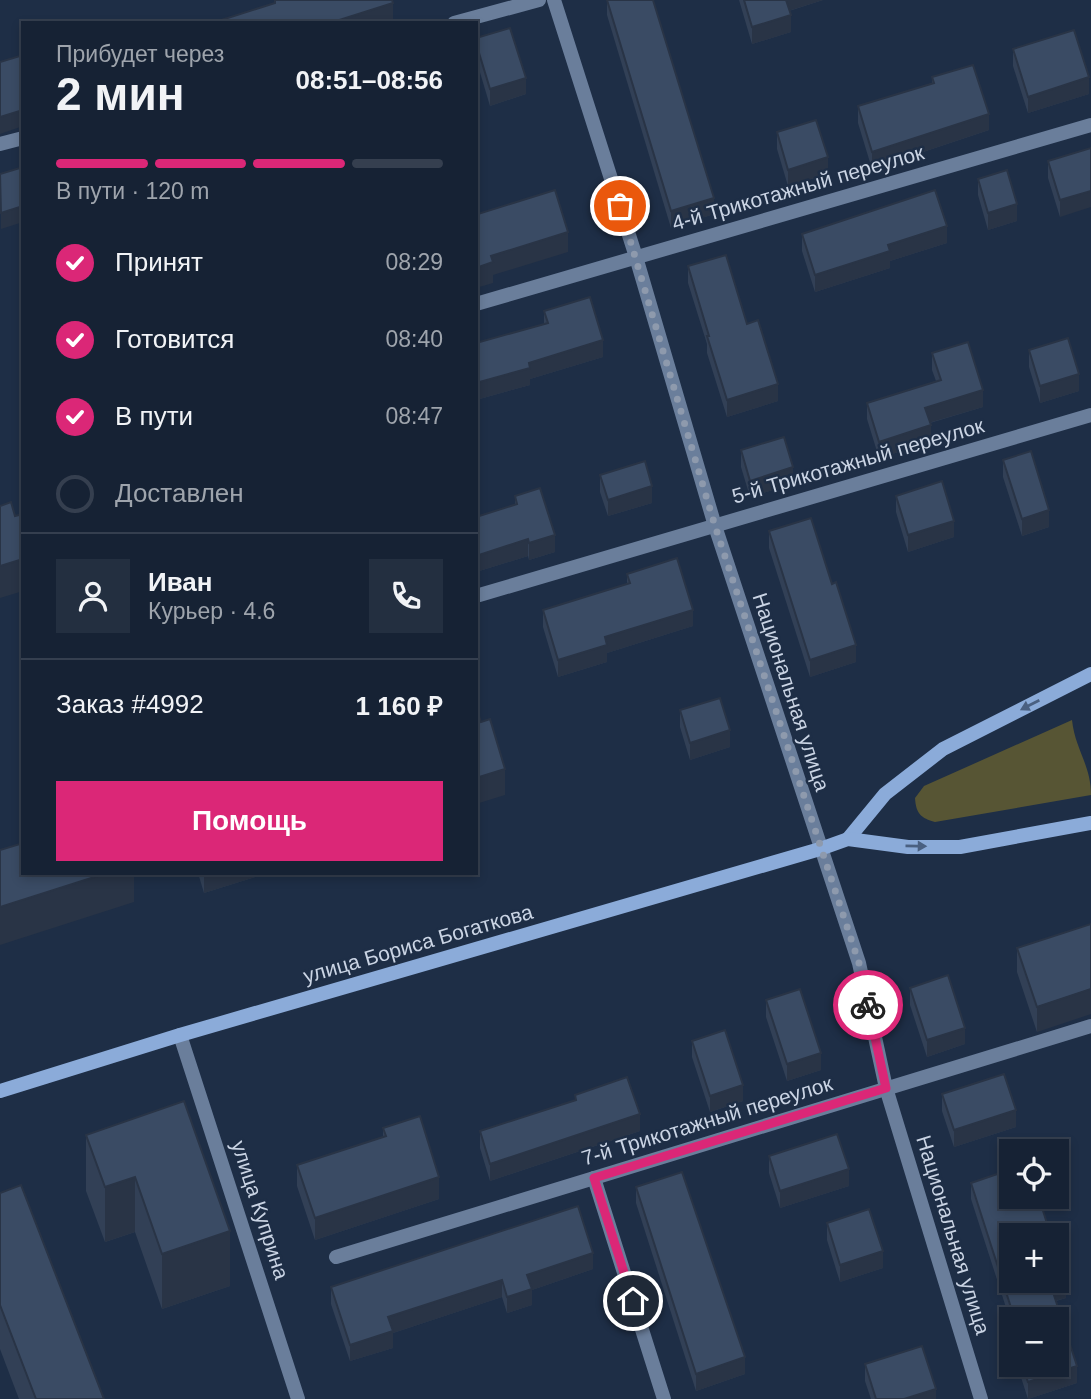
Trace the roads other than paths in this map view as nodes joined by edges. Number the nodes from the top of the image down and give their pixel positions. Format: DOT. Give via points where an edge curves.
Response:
graph roads {
  1 [pos="539,0"];
  2 [pos="554,0"];
  3 [pos="461,21"];
  4 [pos="1091,125"];
  5 [pos="21,139"];
  6 [pos="0,144"];
  7 [pos="636,257"];
  8 [pos="478,303"];
  9 [pos="1091,415"];
  10 [pos="715,526"];
  11 [pos="478,595"];
  12 [pos="1091,674"];
  13 [pos="1091,822"];
  14 [pos="848,838"];
  15 [pos="820,849"];
  16 [pos="1091,1026"];
  17 [pos="180,1035"];
  18 [pos="886,1088"];
  19 [pos="0,1091"];
  20 [pos="594,1178"];
  21 [pos="336,1257"];
  22 [pos="298,1399"];
  23 [pos="664,1399"];
  24 [pos="981,1399"];
  1 -- 3 [label="street"];
  2 -- 7 [label="street, Национальная улица"];
  4 -- 7 [label="street, 4-й Трикотажный переулок"];
  5 -- 6 [label="street"];
  7 -- 8 [label="street, 4-й Трикотажный переулок"];
  7 -- 10 [label="street, Национальная улица"];
  9 -- 10 [label="street, 5-й Трикотажный переулок"];
  10 -- 11 [label="street, 5-й Трикотажный переулок"];
  10 -- 15 [label="street, Национальная улица"];
  12 -- 14 [label="main road, улица Бориса Богаткова, one-way" via="943,749 885,794"];
  14 -- 13 [label="main road, улица Бориса Богаткова, one-way" via="908,846 960,846"];
  14 -- 15 [label="main road, улица Бориса Богаткова"];
  15 -- 17 [label="main road, улица Бориса Богаткова"];
  15 -- 18 [label="street, Национальная улица" via="859,963"];
  16 -- 18 [label="street, 7-й Трикотажный переулок"];
  17 -- 19 [label="main road, улица Бориса Богаткова"];
  17 -- 22 [label="street, улица Куприна"];
  18 -- 20 [label="street, 7-й Трикотажный переулок"];
  18 -- 24 [label="street, Национальная улица"];
  20 -- 21 [label="street, 7-й Трикотажный переулок"];
  20 -- 23 [label="street"];
}
